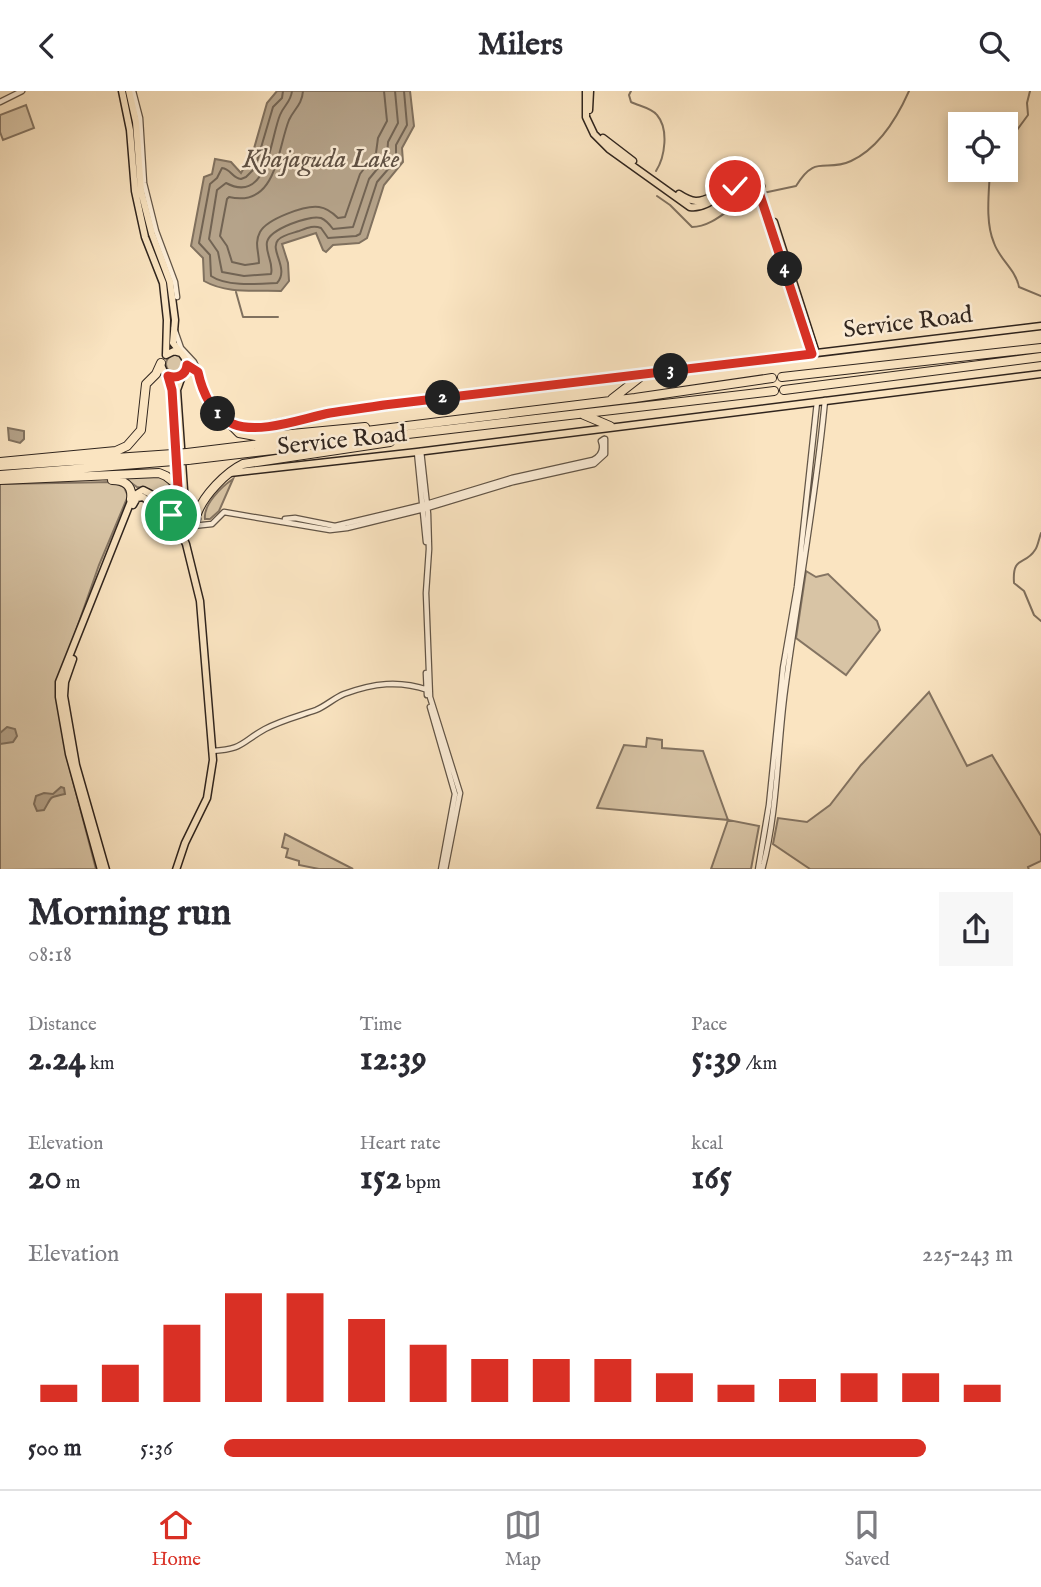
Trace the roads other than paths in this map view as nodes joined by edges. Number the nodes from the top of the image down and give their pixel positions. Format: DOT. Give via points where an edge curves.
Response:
graph roads {
  1 [pos="22,91"];
  2 [pos="122,91"];
  3 [pos="132,91"];
  4 [pos="588,91"];
  5 [pos="0,101"];
  6 [pos="146,200"];
  7 [pos="177,297"];
  8 [pos="1041,326"];
  9 [pos="174,328"];
  10 [pos="1041,348"];
  11 [pos="181,353"];
  12 [pos="814,353"];
  13 [pos="1041,357"];
  14 [pos="164,359"];
  15 [pos="187,365"];
  16 [pos="198,372"];
  17 [pos="183,374"];
  18 [pos="644,374"];
  19 [pos="1041,374"];
  20 [pos="168,376"];
  21 [pos="687,391"];
  22 [pos="821,400"];
  23 [pos="610,401"];
  24 [pos="688,401"];
  25 [pos="580,414"];
  26 [pos="227,421"];
  27 [pos="446,426"];
  28 [pos="610,426"];
  29 [pos="812,450"];
  30 [pos="820,451"];
  31 [pos="419,452"];
  32 [pos="591,463"];
  33 [pos="22,469"];
  34 [pos="4,470"];
  35 [pos="230,473"];
  36 [pos="46,480"];
  37 [pos="178,486"];
  38 [pos="807,494"];
  39 [pos="814,495"];
  40 [pos="134,498"];
  41 [pos="190,505"];
  42 [pos="177,506"];
  43 [pos="426,507"];
  44 [pos="197,515"];
  45 [pos="173,523"];
  46 [pos="209,525"];
  47 [pos="191,528"];
  48 [pos="186,544"];
  49 [pos="427,690"];
  50 [pos="779,730"];
  51 [pos="211,751"];
  52 [pos="103,869"];
  53 [pos="176,869"];
  54 [pos="443,869"];
  55 [pos="760,869"];
  1 -- 5 [label="street"];
  2 -- 14 [label="main road" via="135,191 145,237 163,283 167,320"];
  3 -- 6 [label="main road"];
  4 -- 12 [label="main road" via="585,107 594,134 690,207 698,208 741,183 754,184 762,193"];
  6 -- 7 [label="street"];
  6 -- 9 [label="main road" via="152,234 170,282"];
  8 -- 12 [label="main road, Service Road"];
  9 -- 11 [label="main road" via="173,343"];
  9 -- 16 [label="street"];
  10 -- 21 [label="highway"];
  11 -- 14 [label="main road" via="174,351"];
  11 -- 15 [label="main road"];
  12 -- 18 [label="main road, Service Road"];
  13 -- 24 [label="highway"];
  14 -- 20 [label="main road" via="161,368"];
  14 -- 33 [label="highway" via="146,384 141,430 127,446"];
  15 -- 16 [label="main road"];
  15 -- 17 [label="main road"];
  16 -- 26 [label="main road" via="210,404"];
  17 -- 20 [label="main road"];
  17 -- 41 [label="main road" via="177,390 185,495"];
  18 -- 23 [label="highway"];
  18 -- 26 [label="main road, Service Road" via="384,405 256,428"];
  19 -- 22 [label="main road, Service Road"];
  20 -- 37 [label="main road"];
  21 -- 23 [label="highway"];
  21 -- 24 [label="highway"];
  22 -- 28 [label="main road, Service Road"];
  22 -- 29 [label="street"];
  22 -- 30 [label="street"];
  23 -- 27 [label="highway"];
  24 -- 25 [label="highway"];
  25 -- 27 [label="highway"];
  25 -- 28 [label="highway"];
  26 -- 27 [label="highway" via="239,433 260,437 348,427"];
  27 -- 33 [label="highway, bridge" via="173,458"];
  27 -- 35 [label="highway" via="346,449 254,461"];
  28 -- 31 [label="main road, Service Road"];
  29 -- 30 [label="street"];
  29 -- 38 [label="street"];
  30 -- 39 [label="street"];
  31 -- 35 [label="main road, Service Road"];
  31 -- 43 [label="street"];
  32 -- 32 [label="street" via="600,454 605,439 605,454"];
  32 -- 43 [label="street" via="512,478"];
  33 -- 34 [label="highway"];
  33 -- 34 [label="highway"];
  33 -- 36 [label="highway"];
  35 -- 44 [label="highway" via="201,504"];
  36 -- 37 [label="highway" via="142,474 166,476"];
  36 -- 40 [label="highway" via="121,481"];
  37 -- 42 [label="main road"];
  38 -- 39 [label="street"];
  38 -- 50 [label="street"];
  39 -- 50 [label="street"];
  40 -- 42 [label="main road" via="143,490"];
  40 -- 45 [label="main road" via="147,499"];
  40 -- 52 [label="main road" via="60,682 69,754"];
  41 -- 42 [label="main road"];
  41 -- 44 [label="main road"];
  42 -- 45 [label="main road"];
  43 -- 46 [label="street" via="340,527 223,512"];
  43 -- 49 [label="street"];
  44 -- 46 [label="street"];
  44 -- 47 [label="main road"];
  45 -- 47 [label="main road" via="184,530"];
  45 -- 48 [label="main road"];
  46 -- 47 [label="street"];
  47 -- 48 [label="main road"];
  48 -- 51 [label="main road" via="200,601"];
  49 -- 51 [label="street" via="398,682 362,689 265,729 239,747"];
  49 -- 54 [label="street" via="455,794"];
  50 -- 55 [label="street" via="771,824"];
  51 -- 53 [label="main road" via="207,798"];
}
